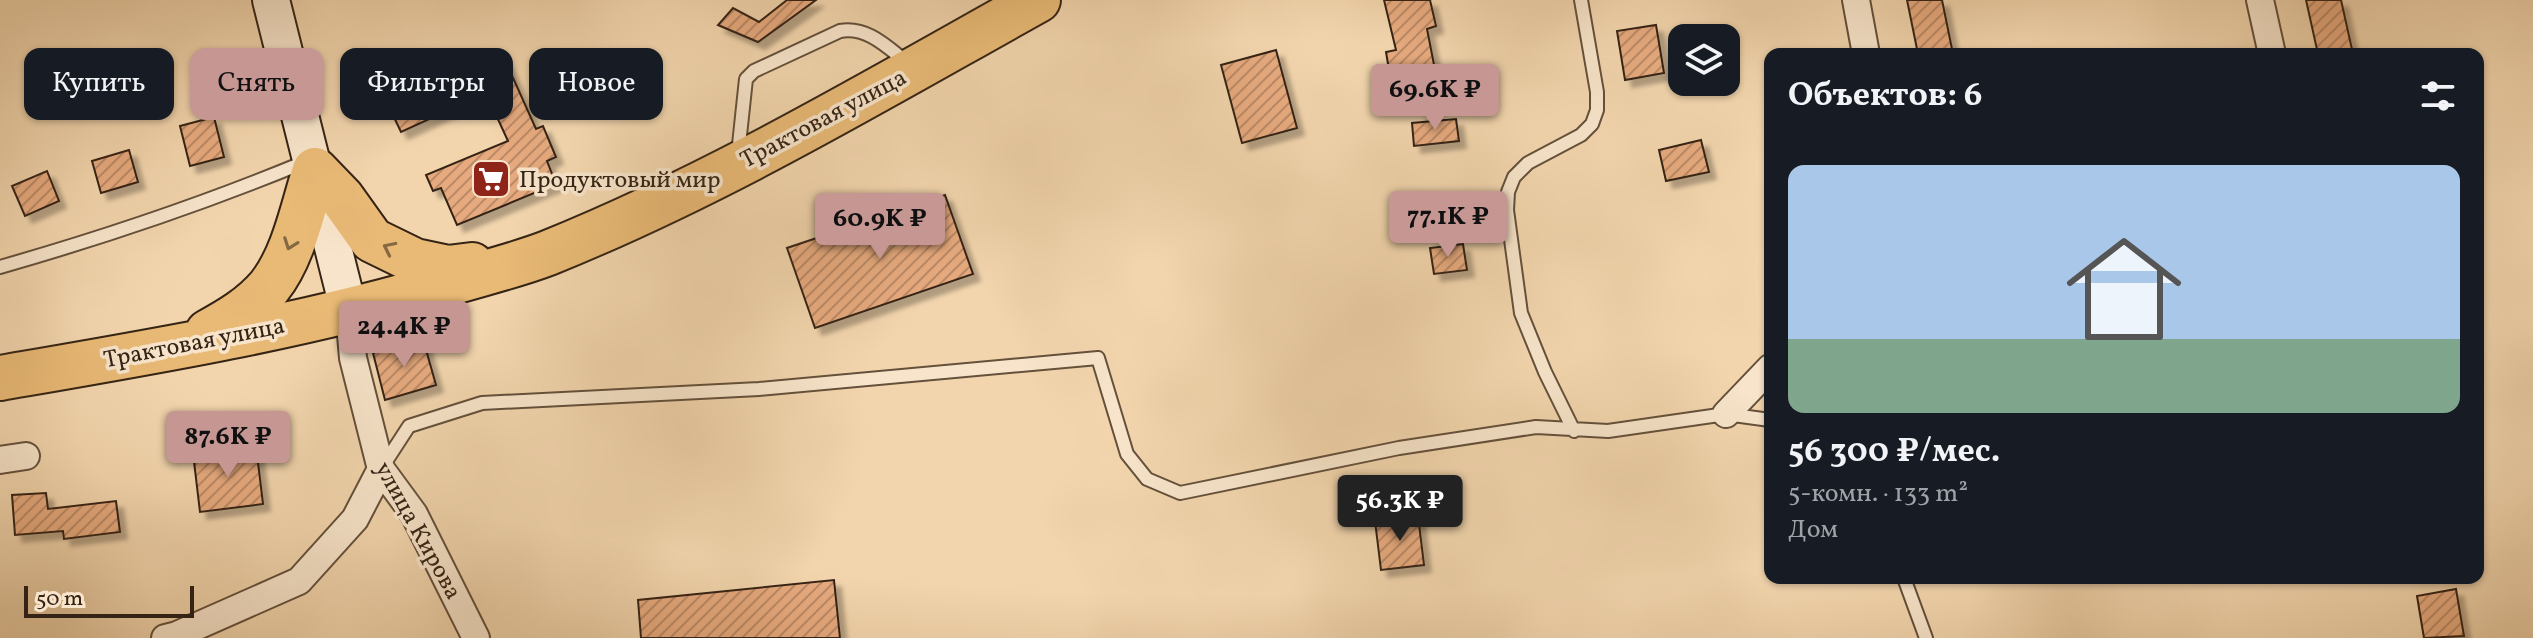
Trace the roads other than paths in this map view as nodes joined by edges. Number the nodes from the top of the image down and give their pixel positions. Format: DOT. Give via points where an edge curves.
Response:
graph roads {
  1 [pos="271,0"];
  2 [pos="1038,0"];
  3 [pos="1581,0"];
  4 [pos="1856,0"];
  5 [pos="2260,0"];
  6 [pos="1865,48"];
  7 [pos="2271,48"];
  8 [pos="914,69"];
  9 [pos="314,165"];
  10 [pos="737,165"];
  11 [pos="546,254"];
  12 [pos="0,267"];
  13 [pos="349,311"];
  14 [pos="180,347"];
  15 [pos="1764,374"];
  16 [pos="0,378"];
  17 [pos="1726,414"];
  18 [pos="1764,419"];
  19 [pos="1574,431"];
  20 [pos="26,456"];
  21 [pos="0,460"];
  22 [pos="381,469"];
  23 [pos="1906,584"];
  24 [pos="165,638"];
  25 [pos="476,638"];
  26 [pos="1926,638"];
  1 -- 9 [label="street, улица Кирова"];
  2 -- 8 [label="highway, Трактовая улица"];
  3 -- 19 [label="lane" via="1597,110 1581,135 1528,163 1514,177 1507,210 1521,313"];
  4 -- 6 [label="street"];
  5 -- 7 [label="street"];
  8 -- 10 [label="highway, Трактовая улица"];
  8 -- 10 [label="lane" via="876,38 852,29 754,71 746,79"];
  11 -- 9 [label="highway, one-way" via="448,268 415,261 372,240"];
  9 -- 12 [label="lane" via="109,236"];
  9 -- 13 [label="street, улица Кирова"];
  9 -- 14 [label="highway, one-way" via="288,252 269,287 237,316"];
  10 -- 11 [label="highway, Трактовая улица"];
  11 -- 13 [label="highway, Трактовая улица"];
  13 -- 14 [label="highway, Трактовая улица"];
  13 -- 22 [label="street, улица Кирова" via="353,358"];
  14 -- 16 [label="highway, Трактовая улица"];
  15 -- 17 [label="street"];
  17 -- 18 [label="lane"];
  17 -- 19 [label="lane"];
  19 -- 22 [label="lane" via="1536,427 1399,448 1180,493 1147,479 1127,454 1098,358 759,389 482,403 409,426"];
  20 -- 21 [label="street"];
  22 -- 24 [label="street" via="355,519 299,581"];
  22 -- 25 [label="street, улица Кирова" via="414,514"];
  23 -- 26 [label="lane"];
}
